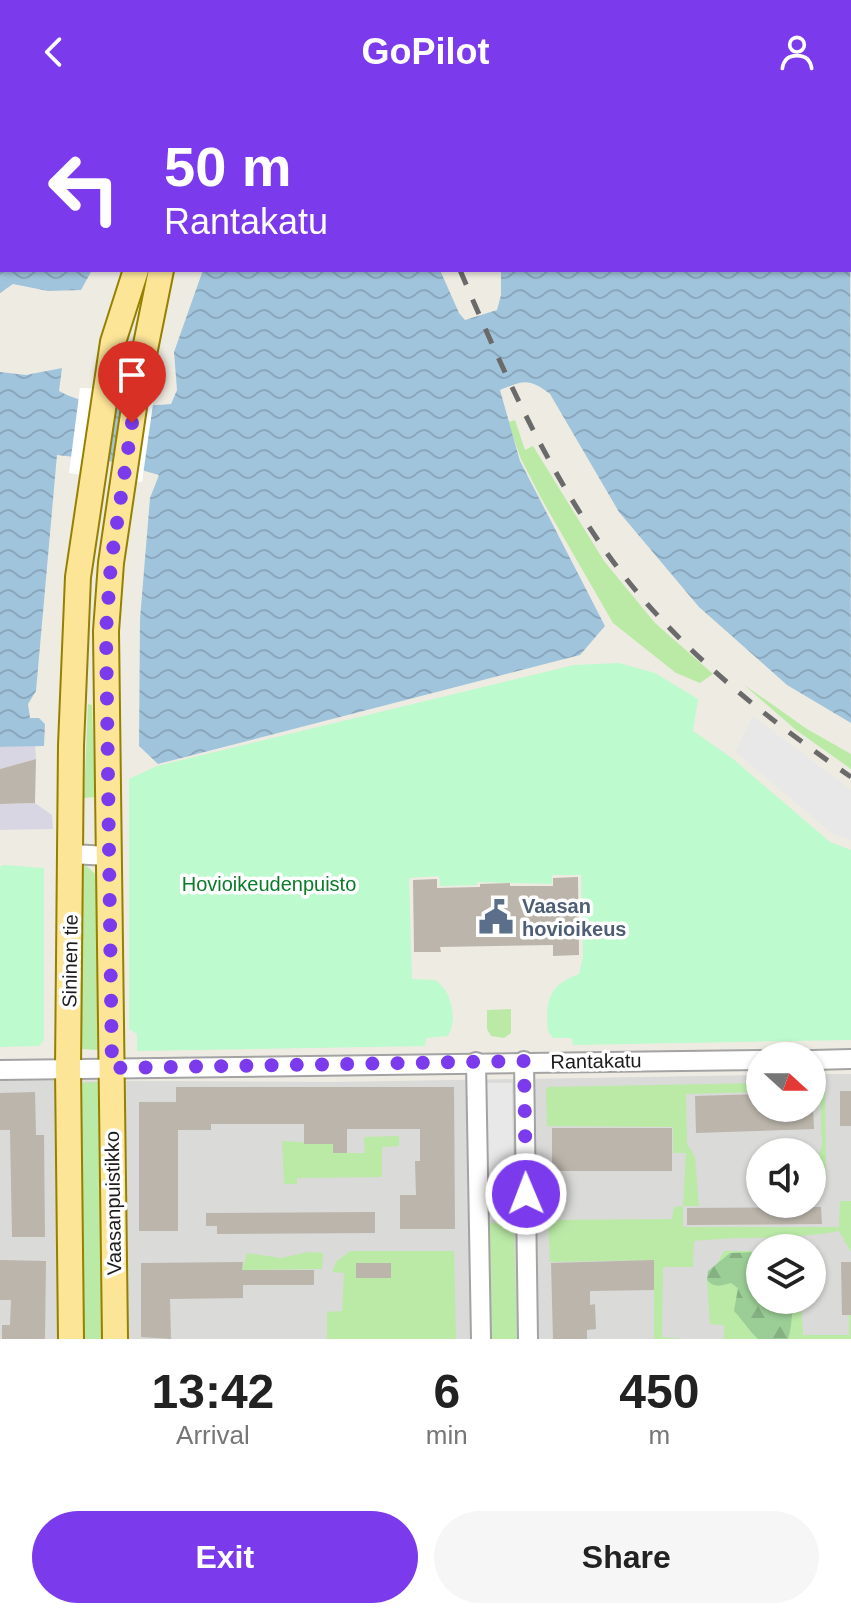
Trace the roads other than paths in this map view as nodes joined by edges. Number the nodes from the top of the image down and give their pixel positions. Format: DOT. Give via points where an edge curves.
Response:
graph roads {
  1 [pos="135,272"];
  2 [pos="161,272"];
  3 [pos="71,854"];
  4 [pos="109,856"];
  5 [pos="851,1059"];
  6 [pos="746,1060"];
  7 [pos="826,1060"];
  8 [pos="524,1061"];
  9 [pos="476,1062"];
  10 [pos="112,1068"];
  11 [pos="68,1069"];
  12 [pos="0,1070"];
  13 [pos="71,1339"];
  14 [pos="115,1339"];
  15 [pos="481,1339"];
  16 [pos="528,1339"];
  1 -- 3 [label="main road, Sininen tie" via="113,342 78,577"];
  2 -- 4 [label="main road, Sininen tie" via="111,563 106,631"];
  3 -- 4 [label="street"];
  3 -- 11 [label="main road, Sininen tie"];
  4 -- 10 [label="main road, Sininen tie"];
  5 -- 7 [label="street"];
  6 -- 8 [label="street, Rantakatu"];
  8 -- 9 [label="street, Rantakatu"];
  8 -- 16 [label="street"];
  9 -- 10 [label="street, Rantakatu"];
  9 -- 15 [label="street"];
  10 -- 11 [label="street, Rantakatu"];
  10 -- 14 [label="main road, Vaasanpuistikko"];
  11 -- 12 [label="street, Rantakatu"];
  11 -- 13 [label="main road"];
}
